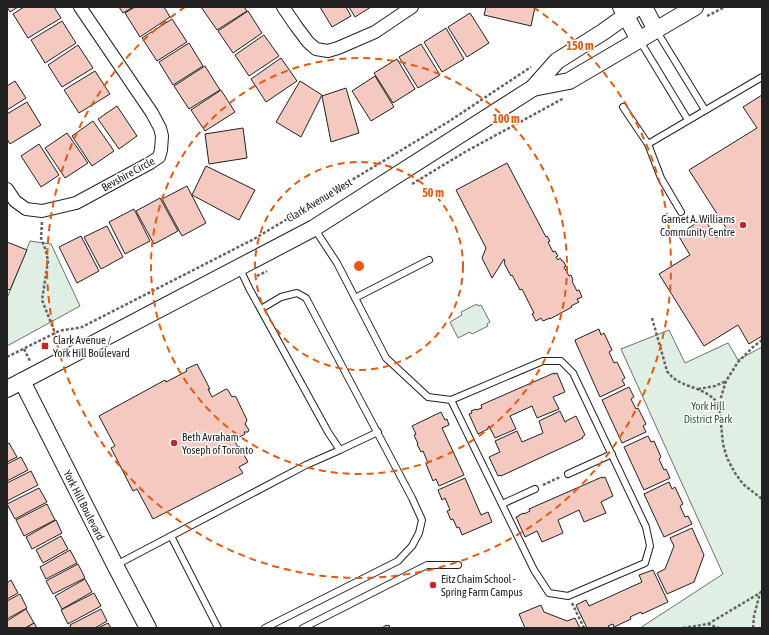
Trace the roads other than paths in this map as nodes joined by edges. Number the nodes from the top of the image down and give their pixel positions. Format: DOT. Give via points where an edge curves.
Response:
graph roads {
  1 [pos="80,7"];
  2 [pos="283,7"];
  3 [pos="412,7"];
  4 [pos="644,7"];
  5 [pos="695,7"];
  6 [pos="628,10"];
  7 [pos="656,30"];
  8 [pos="639,40"];
  9 [pos="762,77"];
  10 [pos="533,88"];
  11 [pos="623,107"];
  12 [pos="705,110"];
  13 [pos="688,120"];
  14 [pos="648,144"];
  15 [pos="7,189"];
  16 [pos="681,212"];
  17 [pos="314,228"];
  18 [pos="429,260"];
  19 [pos="239,267"];
  20 [pos="355,298"];
  21 [pos="261,309"];
  22 [pos="22,381"];
  23 [pos="7,389"];
  24 [pos="451,400"];
  25 [pos="378,432"];
  26 [pos="340,450"];
  27 [pos="612,454"];
  28 [pos="568,474"];
  29 [pos="535,488"];
  30 [pos="502,504"];
  31 [pos="171,536"];
  32 [pos="458,565"];
  33 [pos="115,566"];
  34 [pos="148,628"];
  35 [pos="218,628"];
  36 [pos="265,628"];
  37 [pos="303,628"];
  1 -- 15 [label="street, Bevshire Circle" via="160,128 162,136 159,157 76,203 42,211 26,209 15,201"];
  2 -- 3 [label="street" via="308,42 316,49 328,50 375,32"];
  4 -- 7 [label="street"];
  5 -- 7 [label="street, Clark Avenue West"];
  6 -- 8 [label="street"];
  6 -- 10 [label="street, Clark Avenue West" via="603,32 556,61"];
  7 -- 8 [label="street, Clark Avenue West"];
  7 -- 12 [label="lane"];
  8 -- 10 [label="street, Clark Avenue West" via="569,81"];
  8 -- 13 [label="lane"];
  9 -- 12 [label="lane"];
  10 -- 17 [label="street, Clark Avenue West"];
  11 -- 14 [label="lane"];
  12 -- 13 [label="lane"];
  13 -- 14 [label="lane"];
  14 -- 16 [label="lane" via="661,178"];
  17 -- 19 [label="street, Clark Avenue West"];
  17 -- 20 [label="lane" via="337,263"];
  18 -- 20 [label="lane"];
  19 -- 21 [label="lane"];
  19 -- 22 [label="street, Clark Avenue West"];
  20 -- 24 [label="lane" via="386,358 428,397"];
  21 -- 25 [label="lane" via="297,293 306,298"];
  21 -- 26 [label="lane"];
  22 -- 23 [label="street, Clark Avenue West"];
  22 -- 33 [label="street, York Hill Boulevard"];
  24 -- 27 [label="lane" via="544,362 561,361 573,373"];
  24 -- 30 [label="lane"];
  25 -- 26 [label="lane"];
  25 -- 36 [label="lane" via="422,520 412,546 398,561"];
  26 -- 31 [label="lane" via="306,465"];
  27 -- 28 [label="lane"];
  27 -- 30 [label="lane" via="646,527 650,546 645,562 568,596 549,593 534,570"];
  29 -- 30 [label="lane"];
  31 -- 33 [label="lane"];
  31 -- 35 [label="lane"];
  32 -- 37 [label="lane" via="427,565"];
  33 -- 34 [label="street, York Hill Boulevard"];
}
